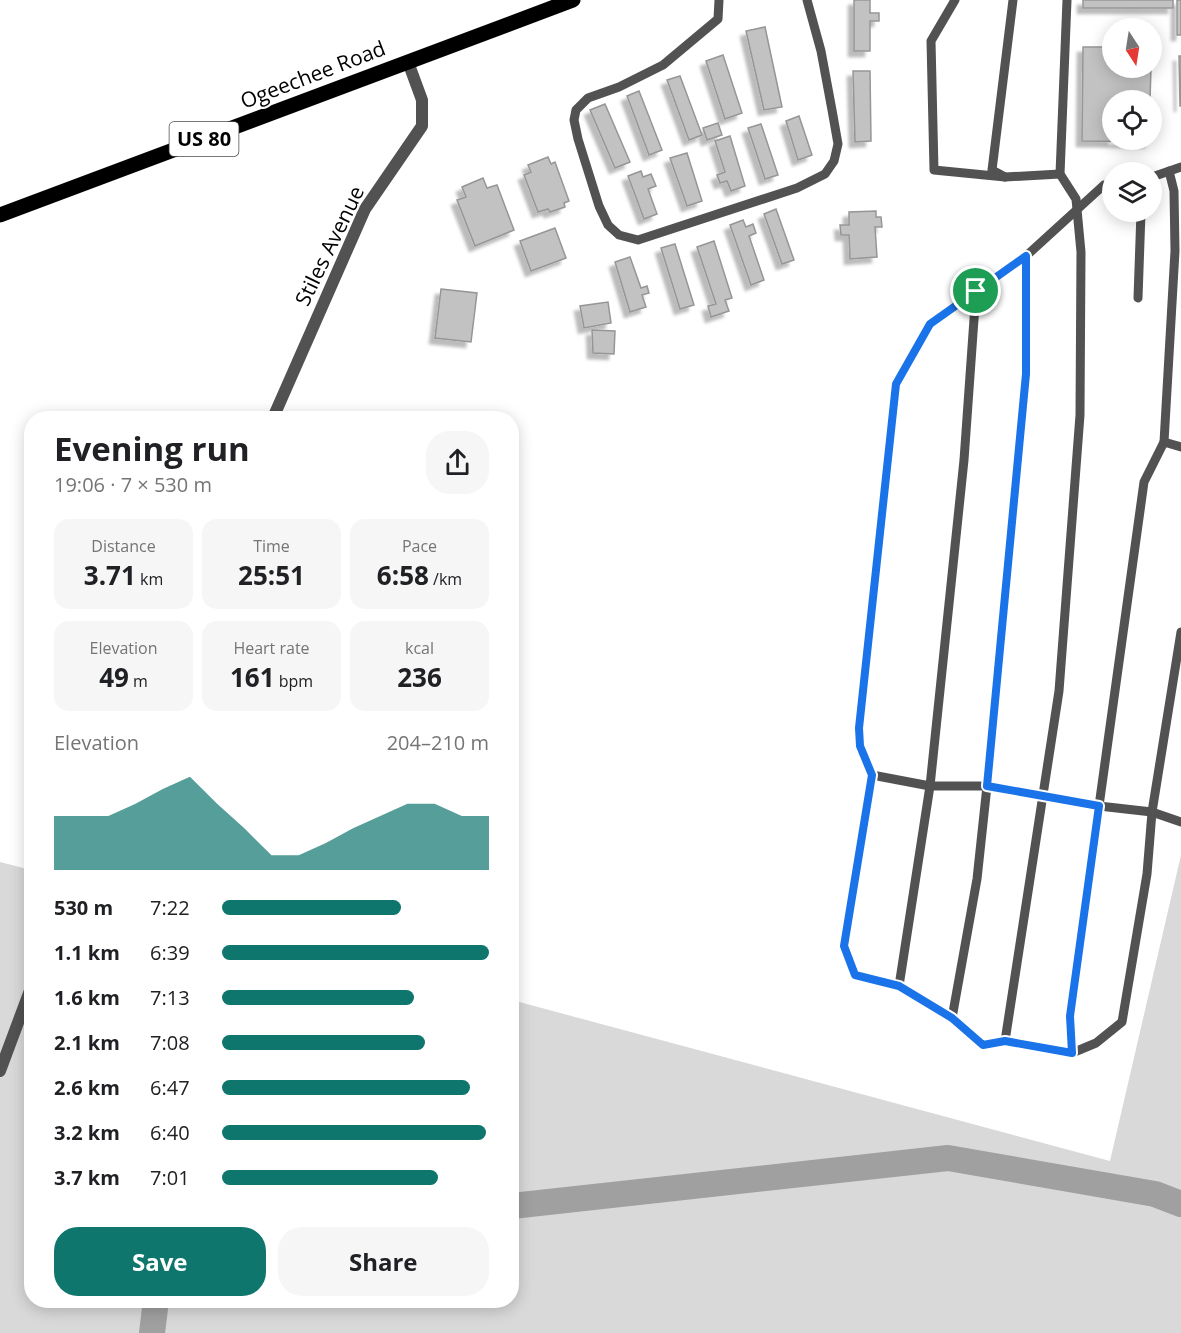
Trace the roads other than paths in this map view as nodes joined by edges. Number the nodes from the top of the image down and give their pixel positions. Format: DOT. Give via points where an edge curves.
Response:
graph roads {
  1 [pos="573,0"];
  2 [pos="718,0"];
  3 [pos="807,0"];
  4 [pos="955,0"];
  5 [pos="1013,0"];
  6 [pos="1067,0"];
  7 [pos="408,62"];
  8 [pos="1181,167"];
  9 [pos="1169,171"];
  10 [pos="1162,173"];
  11 [pos="1060,174"];
  12 [pos="1005,177"];
  13 [pos="1102,187"];
  14 [pos="1077,209"];
  15 [pos="0,215"];
  16 [pos="1141,222"];
  17 [pos="1026,256"];
  18 [pos="976,291"];
  19 [pos="1138,298"];
  20 [pos="276,411"];
  21 [pos="1164,442"];
  22 [pos="1181,447"];
  23 [pos="1181,632"];
  24 [pos="872,775"];
  25 [pos="930,786"];
  26 [pos="987,786"];
  27 [pos="1043,796"];
  28 [pos="1099,806"];
  29 [pos="1152,813"];
  30 [pos="1181,822"];
  31 [pos="899,986"];
  32 [pos="24,1006"];
  33 [pos="952,1018"];
  34 [pos="1005,1041"];
  35 [pos="1072,1053"];
  36 [pos="0,1071"];
  1 -- 7 [label="main road, Ogeechee Road / US 80"];
  2 -- 3 [label="lane" via="718,19 663,65 588,98 576,110 578,139 599,206 608,225 619,235 638,240 797,188 825,174 834,161 838,144"];
  4 -- 12 [label="lane" via="931,41 934,170"];
  5 -- 12 [label="lane" via="992,170"];
  6 -- 11 [label="lane"];
  7 -- 15 [label="main road, Ogeechee Road / US 80"];
  7 -- 20 [label="street, Stiles Avenue" via="422,100 423,126 365,209"];
  8 -- 9 [label="lane"];
  9 -- 10 [label="lane"];
  9 -- 21 [label="lane" via="1174,190 1175,251"];
  11 -- 12 [label="lane"];
  11 -- 14 [label="lane" via="1076,199"];
  13 -- 14 [label="lane"];
  14 -- 17 [label="lane"];
  14 -- 27 [label="lane" via="1081,252 1080,415 1059,691"];
  16 -- 19 [label="lane"];
  17 -- 18 [label="lane"];
  17 -- 26 [label="lane" via="1026,374"];
  18 -- 24 [label="lane" via="930,324 896,384 859,728 860,746"];
  18 -- 25 [label="lane" via="964,460"];
  21 -- 22 [label="lane"];
  21 -- 28 [label="lane" via="1144,482"];
  23 -- 29 [label="lane"];
  24 -- 25 [label="lane"];
  24 -- 31 [label="lane" via="844,946 855,975"];
  25 -- 26 [label="lane"];
  25 -- 31 [label="lane"];
  26 -- 27 [label="lane"];
  26 -- 33 [label="lane" via="977,879"];
  27 -- 28 [label="lane"];
  27 -- 34 [label="lane"];
  28 -- 29 [label="lane"];
  28 -- 35 [label="lane" via="1070,1016"];
  29 -- 30 [label="lane"];
  29 -- 35 [label="lane" via="1147,874 1122,1022 1096,1043"];
  31 -- 33 [label="lane"];
  32 -- 36 [label="street"];
  33 -- 34 [label="lane" via="983,1045"];
  34 -- 35 [label="lane"];
}
